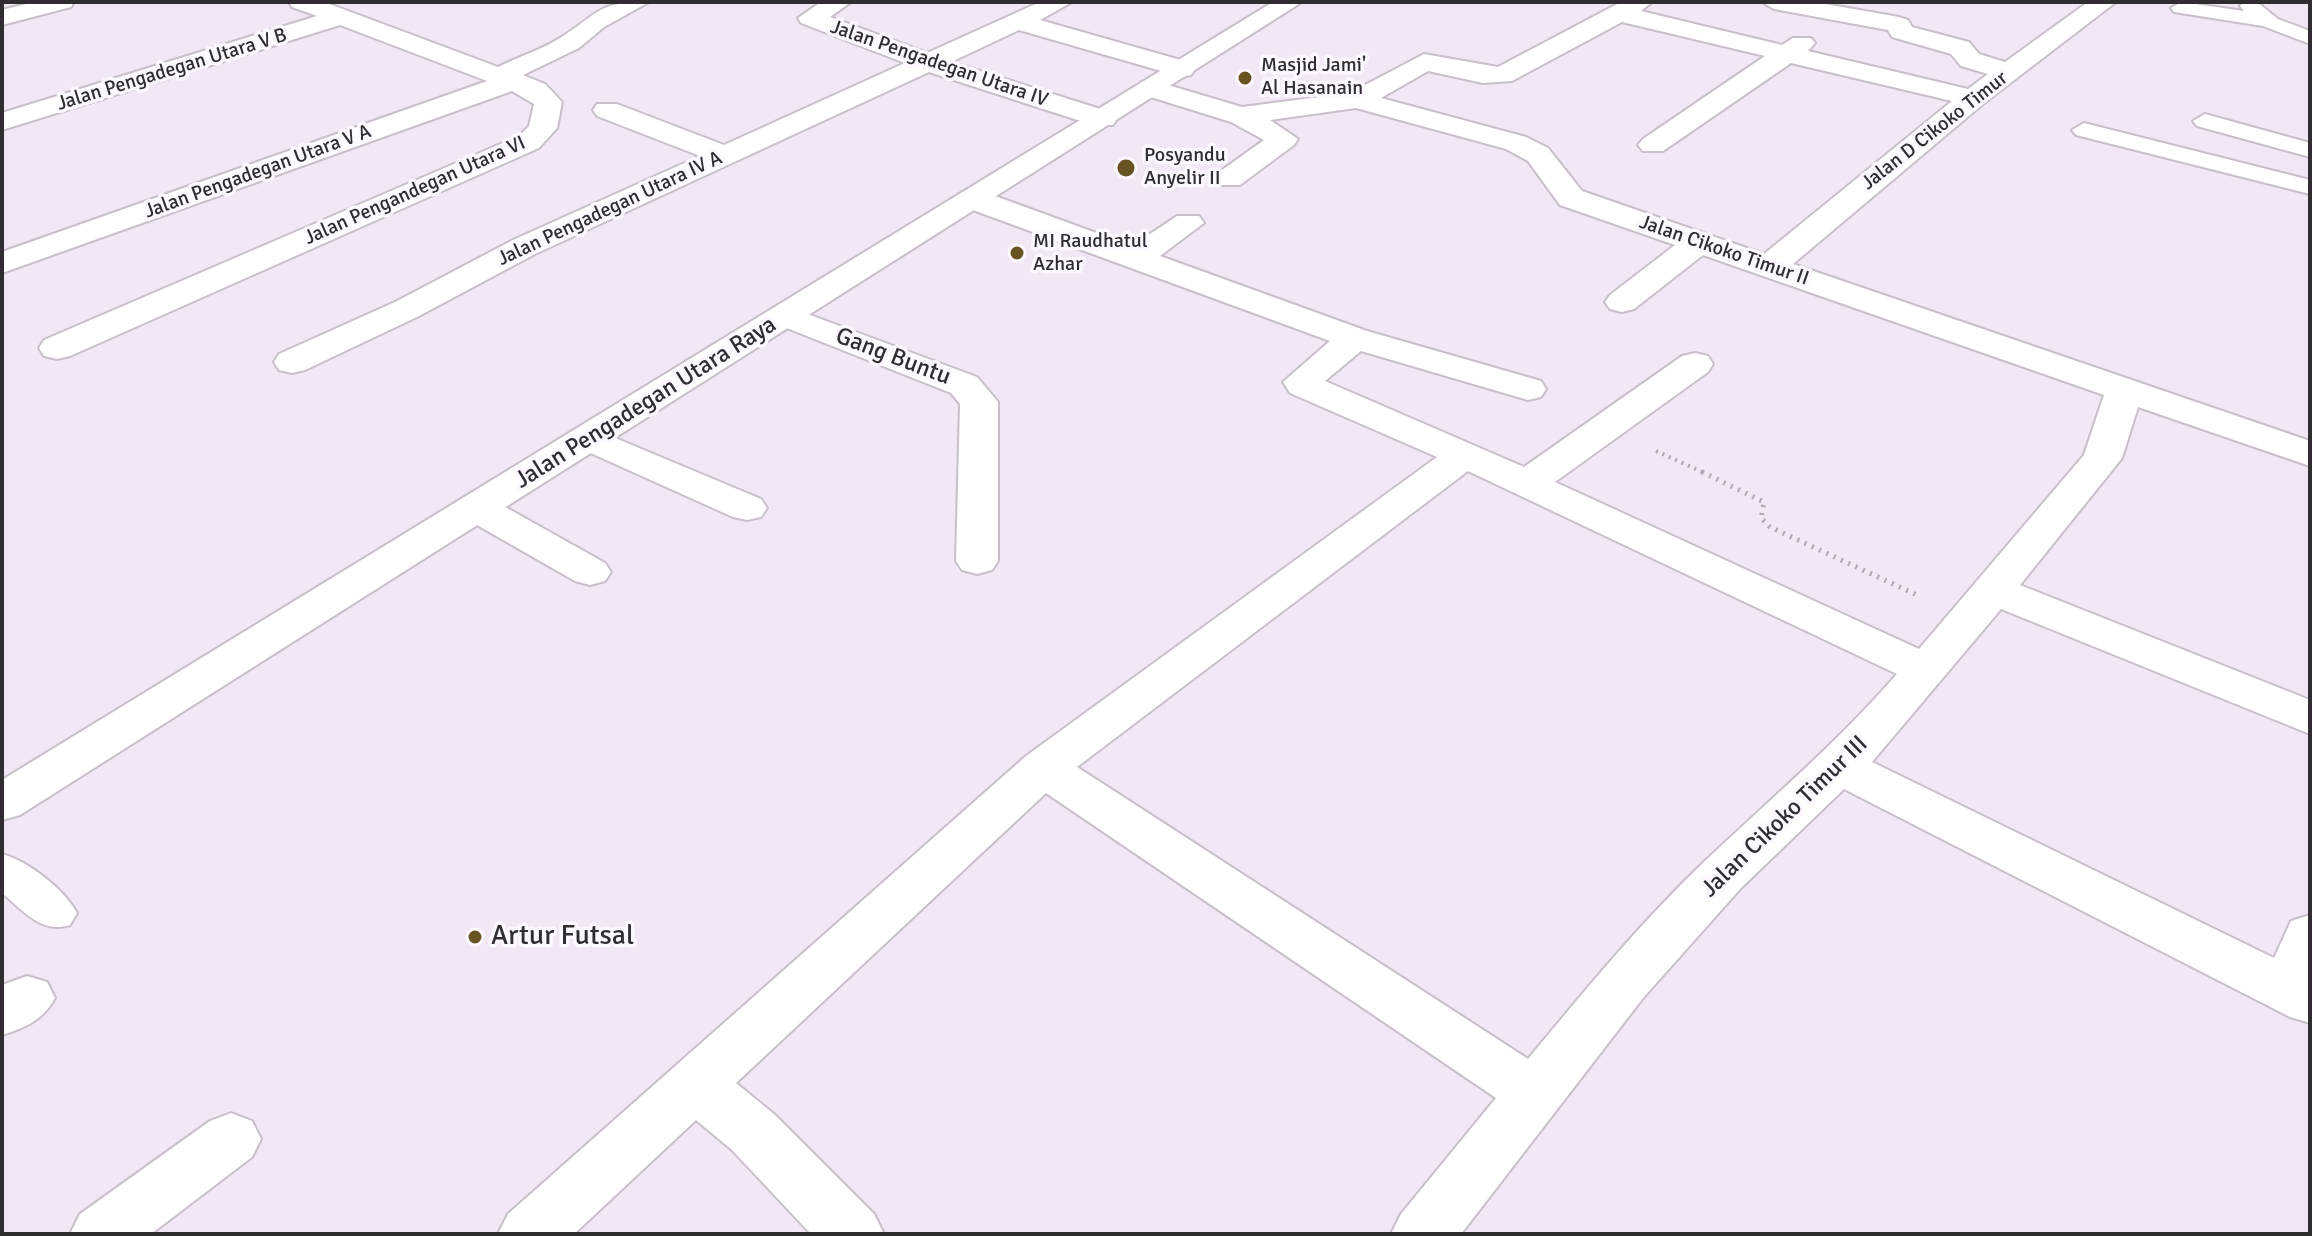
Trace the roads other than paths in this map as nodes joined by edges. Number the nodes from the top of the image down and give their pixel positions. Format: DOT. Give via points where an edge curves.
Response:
graph roads {
  1 [pos="62,2"];
  2 [pos="301,2"];
  3 [pos="637,2"];
  4 [pos="839,2"];
  5 [pos="1060,2"];
  6 [pos="1290,2"];
  7 [pos="1774,2"];
  8 [pos="2104,2"];
  9 [pos="2251,2"];
  10 [pos="1630,8"];
  11 [pos="2181,8"];
  12 [pos="341,17"];
  13 [pos="2,18"];
  14 [pos="2267,21"];
  15 [pos="1018,22"];
  16 [pos="1818,35"];
  17 [pos="2310,38"];
  18 [pos="1788,51"];
  19 [pos="931,64"];
  20 [pos="1182,69"];
  21 [pos="2009,72"];
  22 [pos="507,79"];
  23 [pos="1151,88"];
  24 [pos="1973,98"];
  25 [pos="1357,100"];
  26 [pos="607,110"];
  27 [pos="1241,116"];
  28 [pos="1103,119"];
  29 [pos="2205,121"];
  30 [pos="2,122"];
  31 [pos="2084,130"];
  32 [pos="1653,145"];
  33 [pos="2310,150"];
  34 [pos="725,155"];
  35 [pos="1229,179"];
  36 [pos="2310,187"];
  37 [pos="973,199"];
  38 [pos="1188,223"];
  39 [pos="1698,243"];
  40 [pos="1134,259"];
  41 [pos="2,263"];
  42 [pos="1770,266"];
  43 [pos="1622,302"];
  44 [pos="786,316"];
  45 [pos="1355,338"];
  46 [pos="57,348"];
  47 [pos="292,362"];
  48 [pos="1695,364"];
  49 [pos="2125,388"];
  50 [pos="1528,389"];
  51 [pos="589,438"];
  52 [pos="2310,454"];
  53 [pos="1465,455"];
  54 [pos="1526,484"];
  55 [pos="477,508"];
  56 [pos="747,508"];
  57 [pos="977,561"];
  58 [pos="590,572"];
  59 [pos="1980,605"];
  60 [pos="1926,670"];
  61 [pos="2310,718"];
  62 [pos="1836,765"];
  63 [pos="1043,768"];
  64 [pos="2,803"];
  65 [pos="2,869"];
  66 [pos="55,913"];
  67 [pos="2310,935"];
  68 [pos="2300,995"];
  69 [pos="698,1082"];
  70 [pos="1534,1093"];
  71 [pos="231,1139"];
  72 [pos="102,1234"];
  73 [pos="530,1234"];
  74 [pos="852,1234"];
  75 [pos="1423,1234"];
  1 -- 13 [label="street"];
  2 -- 12 [label="street, Jalan Pengandegan Utara VI"];
  3 -- 22 [label="street, Jalan Pengadegan Utara V A" via="595,22 570,43"];
  4 -- 19 [label="street, Jalan Pengadegan Utara IV" via="810,18"];
  5 -- 15 [label="street, Jalan Pengadegan Utara IV A"];
  6 -- 20 [label="street, Jalan Pengadegan Utara Raya"];
  7 -- 21 [label="street" via="1899,25 1901,32 1960,48 1970,60"];
  8 -- 21 [label="street, Jalan D Cikoko Timur"];
  9 -- 14 [label="lane" via="2250,8"];
  10 -- 18 [label="street"];
  10 -- 25 [label="street" via="1503,75 1424,62"];
  11 -- 14 [label="lane"];
  12 -- 22 [label="street, Jalan Pengandegan Utara VI"];
  12 -- 30 [label="street, Jalan Pengadegan Utara V B"];
  14 -- 17 [label="lane"];
  15 -- 19 [label="street, Jalan Pengadegan Utara IV A"];
  15 -- 20 [label="street"];
  16 -- 18 [label="street"];
  18 -- 24 [label="street"];
  18 -- 32 [label="street"];
  19 -- 28 [label="street, Jalan Pengadegan Utara IV"];
  19 -- 34 [label="street, Jalan Pengadegan Utara IV A"];
  20 -- 23 [label="street, Jalan Pengadegan Utara Raya"];
  21 -- 24 [label="street, Jalan D Cikoko Timur"];
  22 -- 41 [label="street, Jalan Pengadegan Utara V A"];
  22 -- 46 [label="street, Jalan Pengandegan Utara VI" via="535,90 548,102 543,128 529,142"];
  23 -- 27 [label="street, Jalan Cikoko Timur II"];
  23 -- 28 [label="street, Jalan Pengadegan Utara Raya"];
  24 -- 42 [label="street, Jalan D Cikoko Timur"];
  25 -- 27 [label="street, Jalan Cikoko Timur II"];
  25 -- 39 [label="street, Jalan Cikoko Timur II" via="1532,148 1571,198"];
  26 -- 34 [label="street"];
  27 -- 35 [label="street" via="1284,139"];
  28 -- 37 [label="street, Jalan Pengadegan Utara Raya"];
  29 -- 33 [label="lane"];
  31 -- 36 [label="lane"];
  34 -- 47 [label="street, Jalan Pengadegan Utara IV A"];
  37 -- 40 [label="street"];
  37 -- 44 [label="street, Jalan Pengadegan Utara Raya"];
  38 -- 40 [label="street"];
  39 -- 42 [label="street, Jalan Cikoko Timur II"];
  39 -- 43 [label="street"];
  40 -- 45 [label="street"];
  42 -- 49 [label="street, Jalan Cikoko Timur II"];
  44 -- 51 [label="street, Jalan Pengadegan Utara Raya"];
  44 -- 57 [label="street, Gang Buntu" via="974,393 979,402"];
  45 -- 50 [label="street"];
  45 -- 53 [label="street" via="1303,385"];
  48 -- 54 [label="street"];
  49 -- 52 [label="street, Jalan Cikoko Timur II"];
  49 -- 59 [label="street, Jalan Cikoko Timur III" via="2103,458"];
  51 -- 55 [label="street, Jalan Pengadegan Utara Raya"];
  51 -- 56 [label="street"];
  53 -- 54 [label="street"];
  53 -- 63 [label="street"];
  54 -- 60 [label="street"];
  55 -- 58 [label="street"];
  55 -- 64 [label="street, Jalan Pengadegan Utara Raya"];
  59 -- 60 [label="street, Jalan Cikoko Timur III"];
  59 -- 61 [label="street"];
  60 -- 62 [label="street, Jalan Cikoko Timur III" via="1868,738"];
  62 -- 68 [label="street"];
  62 -- 70 [label="street, Jalan Cikoko Timur III" via="1623,983"];
  63 -- 69 [label="street"];
  63 -- 70 [label="street"];
  65 -- 66 [label="lane"];
  67 -- 68 [label="street"];
  69 -- 73 [label="street"];
  69 -- 74 [label="street"];
  70 -- 75 [label="street, Jalan Cikoko Timur III"];
  71 -- 72 [label="street"];
}
